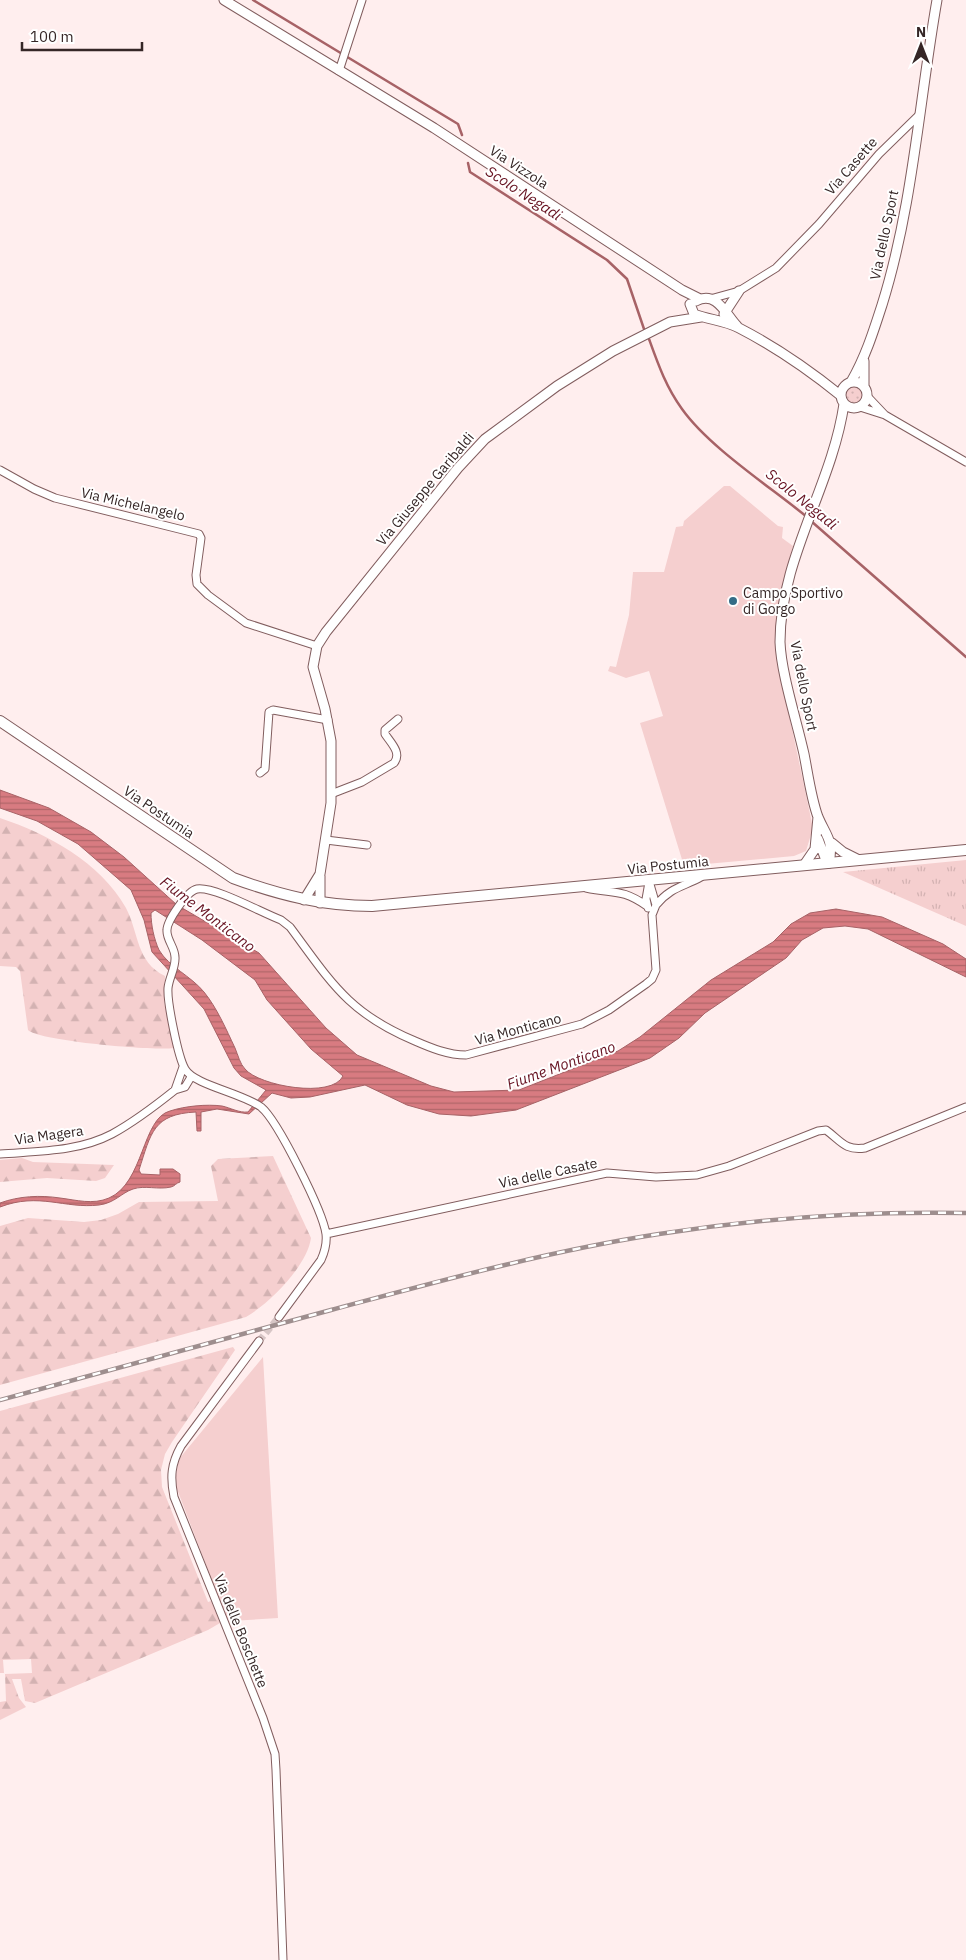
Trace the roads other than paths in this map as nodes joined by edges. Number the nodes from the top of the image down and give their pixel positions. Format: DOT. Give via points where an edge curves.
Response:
graph roads {
  1 [pos="224,0"];
  2 [pos="362,0"];
  3 [pos="937,0"];
  4 [pos="340,67"];
  5 [pos="920,115"];
  6 [pos="682,290"];
  7 [pos="739,291"];
  8 [pos="700,299"];
  9 [pos="710,299"];
  10 [pos="690,306"];
  11 [pos="726,312"];
  12 [pos="700,317"];
  13 [pos="718,319"];
  14 [pos="670,322"];
  15 [pos="739,328"];
  16 [pos="865,359"];
  17 [pos="818,377"];
  18 [pos="848,384"];
  19 [pos="866,392"];
  20 [pos="840,395"];
  21 [pos="844,404"];
  22 [pos="858,408"];
  23 [pos="885,415"];
  24 [pos="840,429"];
  25 [pos="966,462"];
  26 [pos="0,470"];
  27 [pos="316,646"];
  28 [pos="398,719"];
  29 [pos="328,720"];
  30 [pos="0,721"];
  31 [pos="260,773"];
  32 [pos="331,794"];
  33 [pos="818,817"];
  34 [pos="818,836"];
  35 [pos="326,840"];
  36 [pos="832,843"];
  37 [pos="367,845"];
  38 [pos="966,850"];
  39 [pos="859,860"];
  40 [pos="828,863"];
  41 [pos="804,865"];
  42 [pos="320,874"];
  43 [pos="704,875"];
  44 [pos="649,881"];
  45 [pos="580,887"];
  46 [pos="312,902"];
  47 [pos="656,905"];
  48 [pos="647,906"];
  49 [pos="652,914"];
  50 [pos="184,1067"];
  51 [pos="191,1077"];
  52 [pos="204,1083"];
  53 [pos="185,1086"];
  54 [pos="175,1090"];
  55 [pos="966,1107"];
  56 [pos="0,1154"];
  57 [pos="326,1234"];
  58 [pos="279,1316"];
  59 [pos="259,1341"];
  60 [pos="283,1960"];
  1 -- 4 [label="street, Via Vizzola"];
  2 -- 4 [label="street"];
  3 -- 5 [label="street"];
  4 -- 6 [label="street, Via Vizzola"];
  5 -- 7 [label="street, Via Casette" via="879,154 776,268"];
  5 -- 16 [label="street, Via dello Sport" via="906,214"];
  6 -- 8 [label="street, Via Vizzola"];
  6 -- 10 [label="street, Via Vizzola"];
  7 -- 9 [label="street, Via Casette"];
  7 -- 11 [label="street"];
  8 -- 9 [label="street"];
  8 -- 10 [label="street"];
  9 -- 11 [label="street" via="719,302"];
  10 -- 12 [label="street, Via Vizzola"];
  10 -- 14 [label="street"];
  11 -- 13 [label="street"];
  11 -- 15 [label="street"];
  12 -- 13 [label="street"];
  12 -- 14 [label="street"];
  13 -- 15 [label="street"];
  14 -- 27 [label="street, Via Giuseppe Garibaldi" via="636,338 558,386 485,439"];
  15 -- 17 [label="street"];
  16 -- 18 [label="street, Via dello Sport"];
  16 -- 19 [label="street, Via dello Sport"];
  17 -- 18 [label="street"];
  17 -- 20 [label="street"];
  18 -- 19 [label="street" via="858,383"];
  18 -- 20 [label="street"];
  19 -- 22 [label="street"];
  19 -- 23 [label="street"];
  20 -- 21 [label="street"];
  21 -- 22 [label="street"];
  21 -- 24 [label="street, Via dello Sport"];
  22 -- 23 [label="street"];
  22 -- 24 [label="street, Via dello Sport"];
  23 -- 25 [label="street"];
  24 -- 33 [label="street, Via dello Sport" via="792,564 784,596 780,644"];
  26 -- 27 [label="street, Via Michelangelo" via="55,498 200,534 197,584 208,595 246,622"];
  27 -- 29 [label="street" via="313,668"];
  28 -- 32 [label="street" via="385,730 398,753 394,763 362,782"];
  29 -- 31 [label="street" via="273,710 269,712 265,768"];
  29 -- 32 [label="street" via="332,741"];
  30 -- 46 [label="main road, Via Postumia" via="233,878 273,893"];
  32 -- 35 [label="street"];
  33 -- 34 [label="street"];
  33 -- 36 [label="street, Via dello Sport"];
  34 -- 40 [label="street"];
  34 -- 41 [label="street" via="816,849"];
  35 -- 37 [label="street"];
  35 -- 42 [label="street"];
  36 -- 39 [label="street"];
  36 -- 40 [label="street"];
  38 -- 39 [label="main road, Via Postumia"];
  39 -- 40 [label="main road, Via Postumia"];
  40 -- 41 [label="main road, Via Postumia"];
  41 -- 43 [label="main road, Via Postumia"];
  42 -- 46 [label="street"];
  42 -- 46 [label="street"];
  43 -- 44 [label="main road, Via Postumia"];
  43 -- 47 [label="street" via="688,884 676,886"];
  44 -- 45 [label="main road, Via Postumia"];
  44 -- 47 [label="street"];
  44 -- 48 [label="street"];
  45 -- 46 [label="main road, Via Postumia" via="372,906"];
  45 -- 48 [label="street" via="621,892"];
  47 -- 49 [label="street, Via Monticano"];
  48 -- 49 [label="street"];
  49 -- 50 [label="street, Via Monticano" via="656,970 652,979 625,999 582,1024 476,1054 457,1055 406,1037 360,1011 340,993 290,927 281,920 209,890 196,889 186,895 166,932 175,960 168,986 169,1003"];
  50 -- 51 [label="street"];
  50 -- 54 [label="street"];
  51 -- 52 [label="street"];
  51 -- 53 [label="street"];
  52 -- 53 [label="street, Via Magera"];
  52 -- 57 [label="street" via="245,1097 262,1108 278,1127 319,1212"];
  53 -- 54 [label="street, Via Magera"];
  54 -- 56 [label="street, Via Magera" via="124,1128 99,1140 72,1148"];
  55 -- 57 [label="street, Via delle Casate" via="865,1148 847,1148 826,1130 818,1131 697,1175 656,1177 607,1173"];
  57 -- 58 [label="street" via="326,1249 321,1260"];
  59 -- 60 [label="street, Via delle Boschette" via="181,1446 171,1472 174,1497 275,1754"];
}
